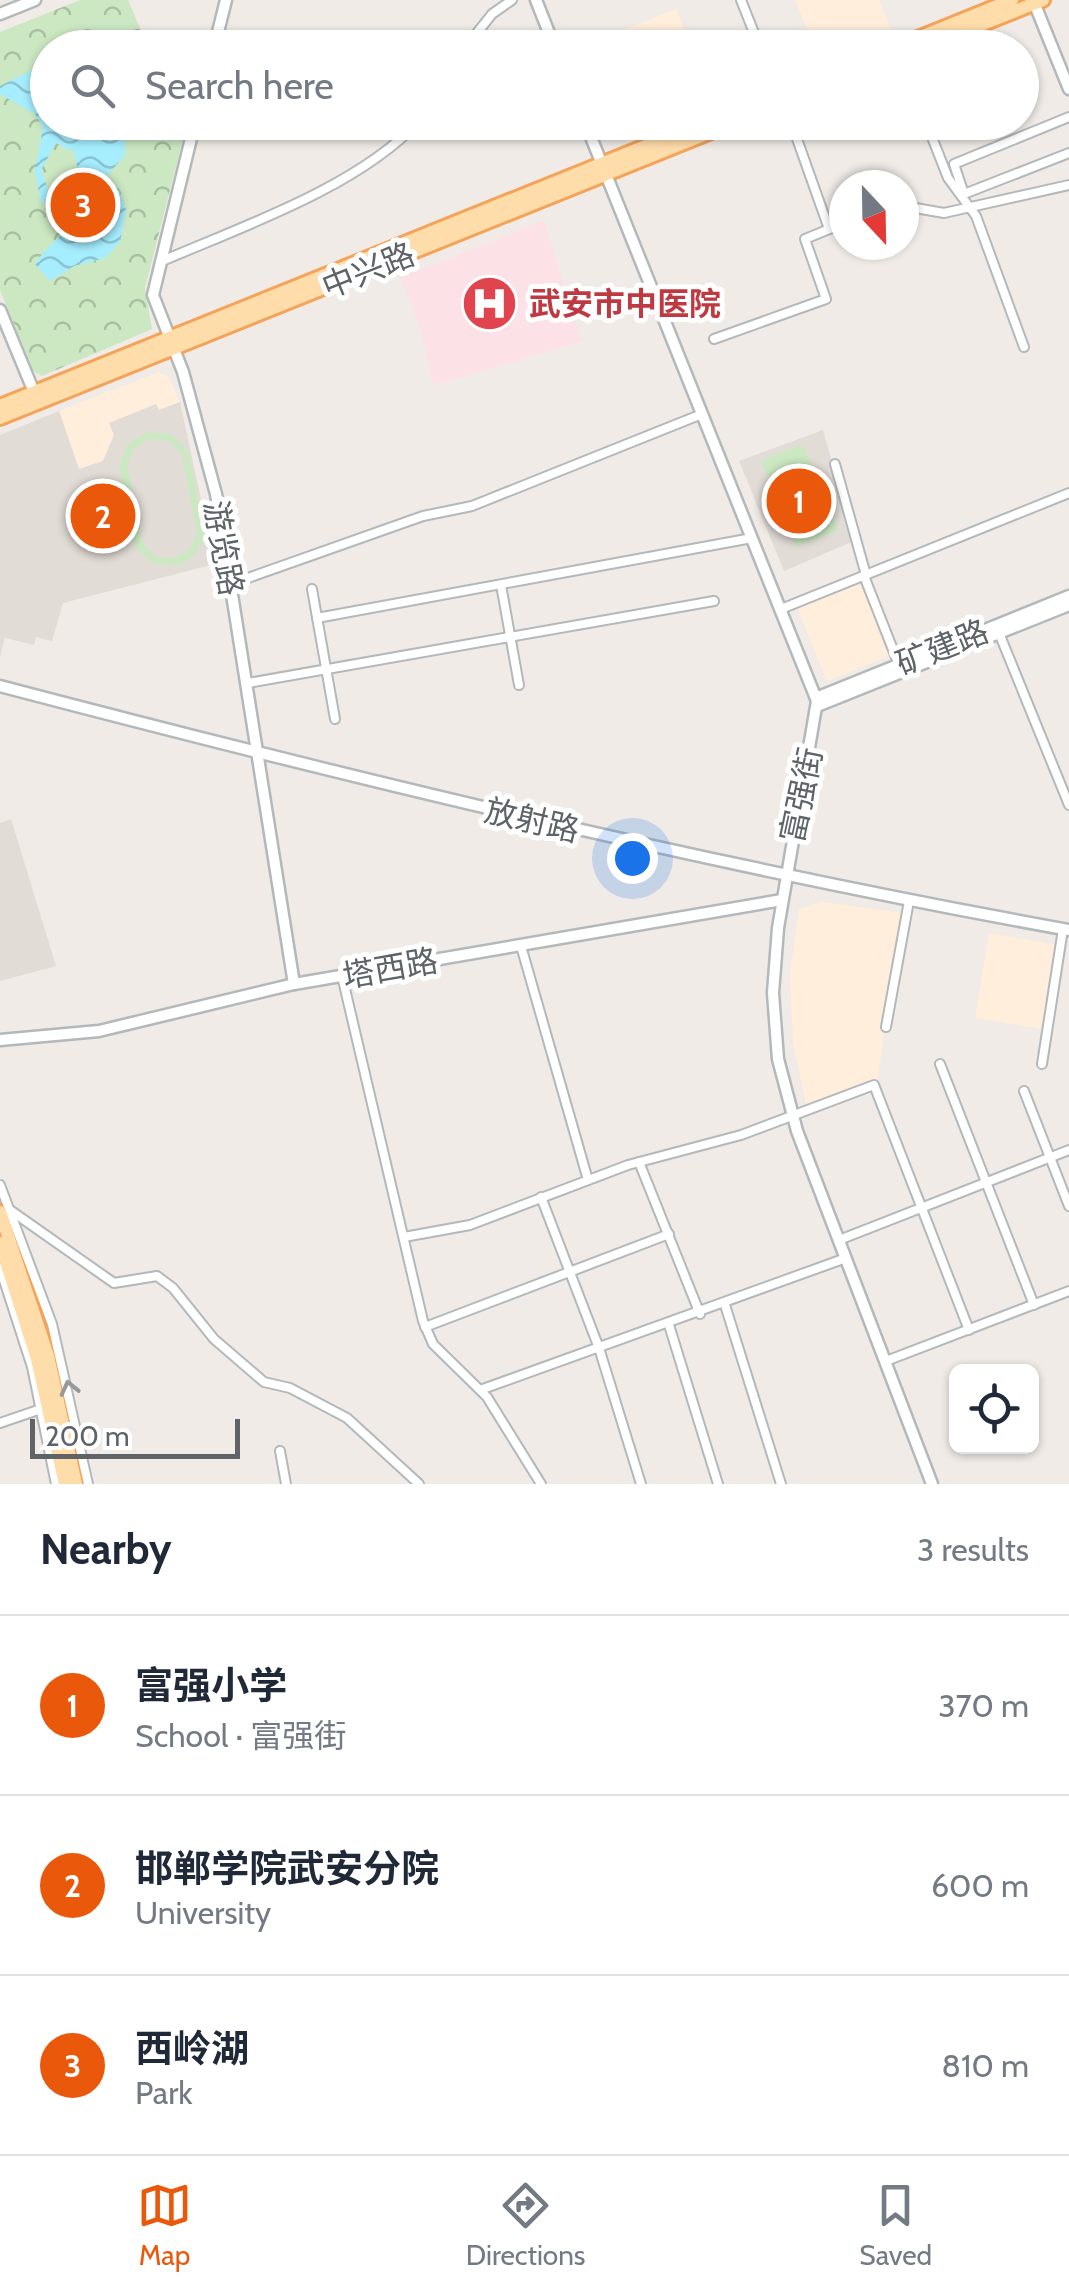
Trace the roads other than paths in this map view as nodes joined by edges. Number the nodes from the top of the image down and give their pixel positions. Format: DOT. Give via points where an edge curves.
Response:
graph roads {
  1 [pos="35,0"];
  2 [pos="226,0"];
  3 [pos="512,0"];
  4 [pos="536,0"];
  5 [pos="741,0"];
  6 [pos="1012,0"];
  7 [pos="1037,1"];
  8 [pos="0,14"];
  9 [pos="218,30"];
  10 [pos="479,30"];
  11 [pos="548,30"];
  12 [pos="753,30"];
  13 [pos="938,30"];
  14 [pos="967,30"];
  15 [pos="1069,89"];
  16 [pos="1069,118"];
  17 [pos="1039,130"];
  18 [pos="189,140"];
  19 [pos="401,140"];
  20 [pos="592,140"];
  21 [pos="667,140"];
  22 [pos="686,140"];
  23 [pos="798,140"];
  24 [pos="933,140"];
  25 [pos="1014,140"];
  26 [pos="1069,153"];
  27 [pos="603,170"];
  28 [pos="1069,185"];
  29 [pos="970,208"];
  30 [pos="919,209"];
  31 [pos="829,226"];
  32 [pos="829,229"];
  33 [pos="158,263"];
  34 [pos="0,310"];
  35 [pos="714,339"];
  36 [pos="171,343"];
  37 [pos="1024,348"];
  38 [pos="34,392"];
  39 [pos="0,406"];
  40 [pos="702,414"];
  41 [pos="0,418"];
  42 [pos="835,464"];
  43 [pos="1069,493"];
  44 [pos="752,538"];
  45 [pos="865,575"];
  46 [pos="231,584"];
  47 [pos="501,585"];
  48 [pos="312,589"];
  49 [pos="1069,596"];
  50 [pos="714,601"];
  51 [pos="1069,605"];
  52 [pos="781,609"];
  53 [pos="317,618"];
  54 [pos="998,633"];
  55 [pos="510,636"];
  56 [pos="899,664"];
  57 [pos="326,668"];
  58 [pos="248,683"];
  59 [pos="519,685"];
  60 [pos="0,686"];
  61 [pos="816,702"];
  62 [pos="334,719"];
  63 [pos="259,754"];
  64 [pos="1069,805"];
  65 [pos="785,878"];
  66 [pos="782,900"];
  67 [pos="909,901"];
  68 [pos="1066,930"];
  69 [pos="521,946"];
  70 [pos="342,976"];
  71 [pos="294,984"];
  72 [pos="886,1027"];
  73 [pos="0,1040"];
  74 [pos="940,1064"];
  75 [pos="1042,1064"];
  76 [pos="1024,1091"];
  77 [pos="793,1117"];
  78 [pos="1069,1150"];
  79 [pos="1050,1157"];
  80 [pos="639,1162"];
  81 [pos="588,1180"];
  82 [pos="985,1182"];
  83 [pos="0,1185"];
  84 [pos="540,1197"];
  85 [pos="1069,1206"];
  86 [pos="922,1208"];
  87 [pos="5,1211"];
  88 [pos="669,1234"];
  89 [pos="404,1237"];
  90 [pos="839,1240"];
  91 [pos="0,1243"];
  92 [pos="846,1258"];
  93 [pos="0,1268"];
  94 [pos="570,1272"];
  95 [pos="1069,1292"];
  96 [pos="726,1304"];
  97 [pos="1034,1305"];
  98 [pos="700,1314"];
  99 [pos="670,1325"];
  100 [pos="425,1328"];
  101 [pos="968,1330"];
  102 [pos="598,1348"];
  103 [pos="886,1362"];
  104 [pos="480,1390"];
  105 [pos="42,1409"];
  106 [pos="0,1423"];
  107 [pos="280,1451"];
  108 [pos="56,1484"];
  109 [pos="65,1484"];
  110 [pos="76,1484"];
  111 [pos="88,1484"];
  112 [pos="286,1484"];
  113 [pos="419,1484"];
  114 [pos="541,1484"];
  115 [pos="642,1484"];
  116 [pos="718,1484"];
  117 [pos="781,1484"];
  118 [pos="932,1484"];
  1 -- 8 [label="street"];
  2 -- 9 [label="street"];
  3 -- 10 [label="street"];
  4 -- 11 [label="street"];
  5 -- 12 [label="street"];
  6 -- 13 [label="main road"];
  7 -- 14 [label="main road"];
  7 -- 15 [label="street"];
  16 -- 17 [label="street"];
  18 -- 33 [label="street, 游览路"];
  19 -- 33 [label="street" via="314,192"];
  20 -- 27 [label="street"];
  21 -- 27 [label="main road, 中兴路"];
  22 -- 27 [label="main road, 中兴路"];
  23 -- 31 [label="street"];
  24 -- 29 [label="street" via="948,178"];
  25 -- 26 [label="street" via="954,164 964,194"];
  27 -- 36 [label="main road, 中兴路"];
  27 -- 40 [label="street"];
  28 -- 29 [label="street"];
  29 -- 30 [label="street"];
  29 -- 37 [label="street"];
  32 -- 35 [label="street" via="805,239 826,299"];
  33 -- 36 [label="street, 游览路" via="153,296"];
  34 -- 38 [label="street"];
  36 -- 38 [label="main road, 中兴路"];
  36 -- 41 [label="main road, 中兴路"];
  36 -- 46 [label="street, 游览路" via="200,428"];
  38 -- 39 [label="main road, 中兴路"];
  40 -- 44 [label="street"];
  40 -- 46 [label="street" via="472,506 422,516"];
  42 -- 45 [label="street"];
  43 -- 45 [label="street"];
  44 -- 47 [label="street"];
  44 -- 52 [label="street"];
  45 -- 52 [label="street"];
  45 -- 56 [label="street"];
  46 -- 58 [label="street, 游览路"];
  47 -- 53 [label="street"];
  47 -- 55 [label="street"];
  48 -- 53 [label="street"];
  49 -- 56 [label="street, 矿建路"];
  50 -- 55 [label="street"];
  51 -- 54 [label="street, 矿建路"];
  52 -- 61 [label="street"];
  53 -- 57 [label="street"];
  54 -- 61 [label="street, 矿建路"];
  54 -- 64 [label="street"];
  55 -- 57 [label="street"];
  55 -- 59 [label="street"];
  56 -- 61 [label="street, 矿建路"];
  57 -- 58 [label="street"];
  57 -- 62 [label="street"];
  58 -- 63 [label="street, 游览路"];
  60 -- 63 [label="street, 放射路"];
  61 -- 65 [label="street, 富强街"];
  63 -- 65 [label="street, 放射路"];
  63 -- 71 [label="street, 游览路"];
  65 -- 66 [label="street, 富强街"];
  65 -- 67 [label="street, 放射路"];
  66 -- 69 [label="street, 塔西路"];
  66 -- 77 [label="street, 富强街" via="773,1012"];
  67 -- 68 [label="street, 放射路"];
  67 -- 72 [label="street"];
  68 -- 75 [label="street"];
  69 -- 70 [label="street, 塔西路"];
  69 -- 81 [label="street"];
  70 -- 71 [label="street, 塔西路"];
  70 -- 89 [label="street"];
  71 -- 73 [label="street, 塔西路" via="99,1032"];
  74 -- 82 [label="street"];
  76 -- 79 [label="street"];
  77 -- 80 [label="street"];
  77 -- 86 [label="street" via="874,1085"];
  77 -- 90 [label="street, 富强街"];
  78 -- 79 [label="street"];
  79 -- 82 [label="street"];
  79 -- 85 [label="street"];
  80 -- 81 [label="street"];
  80 -- 88 [label="street"];
  81 -- 84 [label="street"];
  82 -- 86 [label="street"];
  82 -- 97 [label="street"];
  83 -- 87 [label="street"];
  84 -- 89 [label="street" via="445,1233"];
  84 -- 94 [label="street"];
  86 -- 90 [label="street"];
  86 -- 101 [label="street"];
  87 -- 110 [label="main road" via="48,1356"];
  111 -- 87 [label="street, one-way" via="62,1358"];
  87 -- 113 [label="street" via="114,1282 156,1276 264,1382 347,1418"];
  88 -- 94 [label="street"];
  88 -- 98 [label="street"];
  89 -- 100 [label="street"];
  90 -- 92 [label="street, 富强街"];
  91 -- 109 [label="main road" via="46,1392"];
  92 -- 96 [label="street"];
  92 -- 103 [label="street, 富强街"];
  93 -- 105 [label="street"];
  94 -- 100 [label="street"];
  94 -- 102 [label="street"];
  95 -- 97 [label="street"];
  96 -- 98 [label="street"];
  96 -- 117 [label="street"];
  97 -- 101 [label="street"];
  98 -- 99 [label="street"];
  99 -- 102 [label="street"];
  99 -- 116 [label="street"];
  100 -- 104 [label="street"];
  101 -- 103 [label="street"];
  102 -- 104 [label="street"];
  102 -- 115 [label="street"];
  103 -- 118 [label="street, 富强街"];
  104 -- 114 [label="street"];
  105 -- 106 [label="street"];
  105 -- 108 [label="street"];
  107 -- 112 [label="street"];
}
